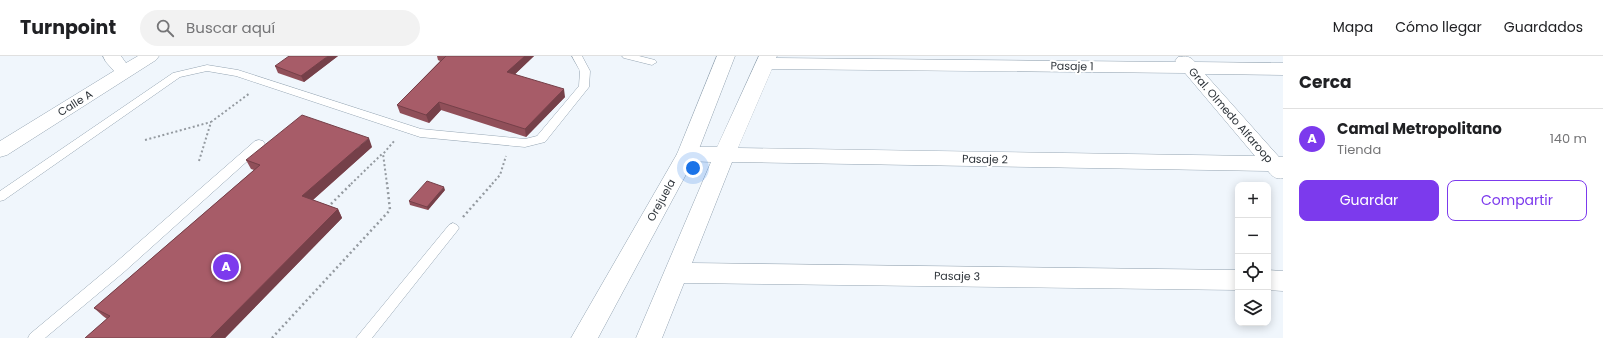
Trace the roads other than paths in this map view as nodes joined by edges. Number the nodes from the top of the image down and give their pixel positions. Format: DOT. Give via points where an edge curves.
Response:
graph roads {
  1 [pos="112,56"];
  2 [pos="150,56"];
  3 [pos="576,56"];
  4 [pos="627,56"];
  5 [pos="726,56"];
  6 [pos="766,60"];
  7 [pos="652,62"];
  8 [pos="1184,62"];
  9 [pos="1283,69"];
  10 [pos="125,72"];
  11 [pos="259,144"];
  12 [pos="0,150"];
  13 [pos="687,154"];
  14 [pos="724,155"];
  15 [pos="1280,168"];
  16 [pos="0,197"];
  17 [pos="453,228"];
  18 [pos="677,273"];
  19 [pos="1235,280"];
  20 [pos="1271,280"];
  21 [pos="1283,281"];
  22 [pos="35,338"];
  23 [pos="363,338"];
  24 [pos="584,338"];
  25 [pos="649,338"];
  1 -- 10 [label="street"];
  2 -- 10 [label="street, Calle A"];
  3 -- 16 [label="lane" via="585,71 584,87 541,139 525,143 420,133 238,73 207,68 177,74"];
  4 -- 7 [label="lane"];
  5 -- 13 [label="street, Orejuela"];
  6 -- 8 [label="street, Pasaje 1"];
  6 -- 14 [label="street"];
  8 -- 9 [label="street, Pasaje 1"];
  8 -- 15 [label="street, Gral. Olmedo Alfaroop"];
  10 -- 12 [label="street, Calle A"];
  11 -- 22 [label="lane" via="119,268"];
  13 -- 14 [label="street, Pasaje 2"];
  13 -- 24 [label="street, Orejuela"];
  14 -- 15 [label="street, Pasaje 2"];
  14 -- 18 [label="street"];
  17 -- 23 [label="lane"];
  18 -- 19 [label="street, Pasaje 3"];
  18 -- 25 [label="street"];
  20 -- 21 [label="street"];
}
